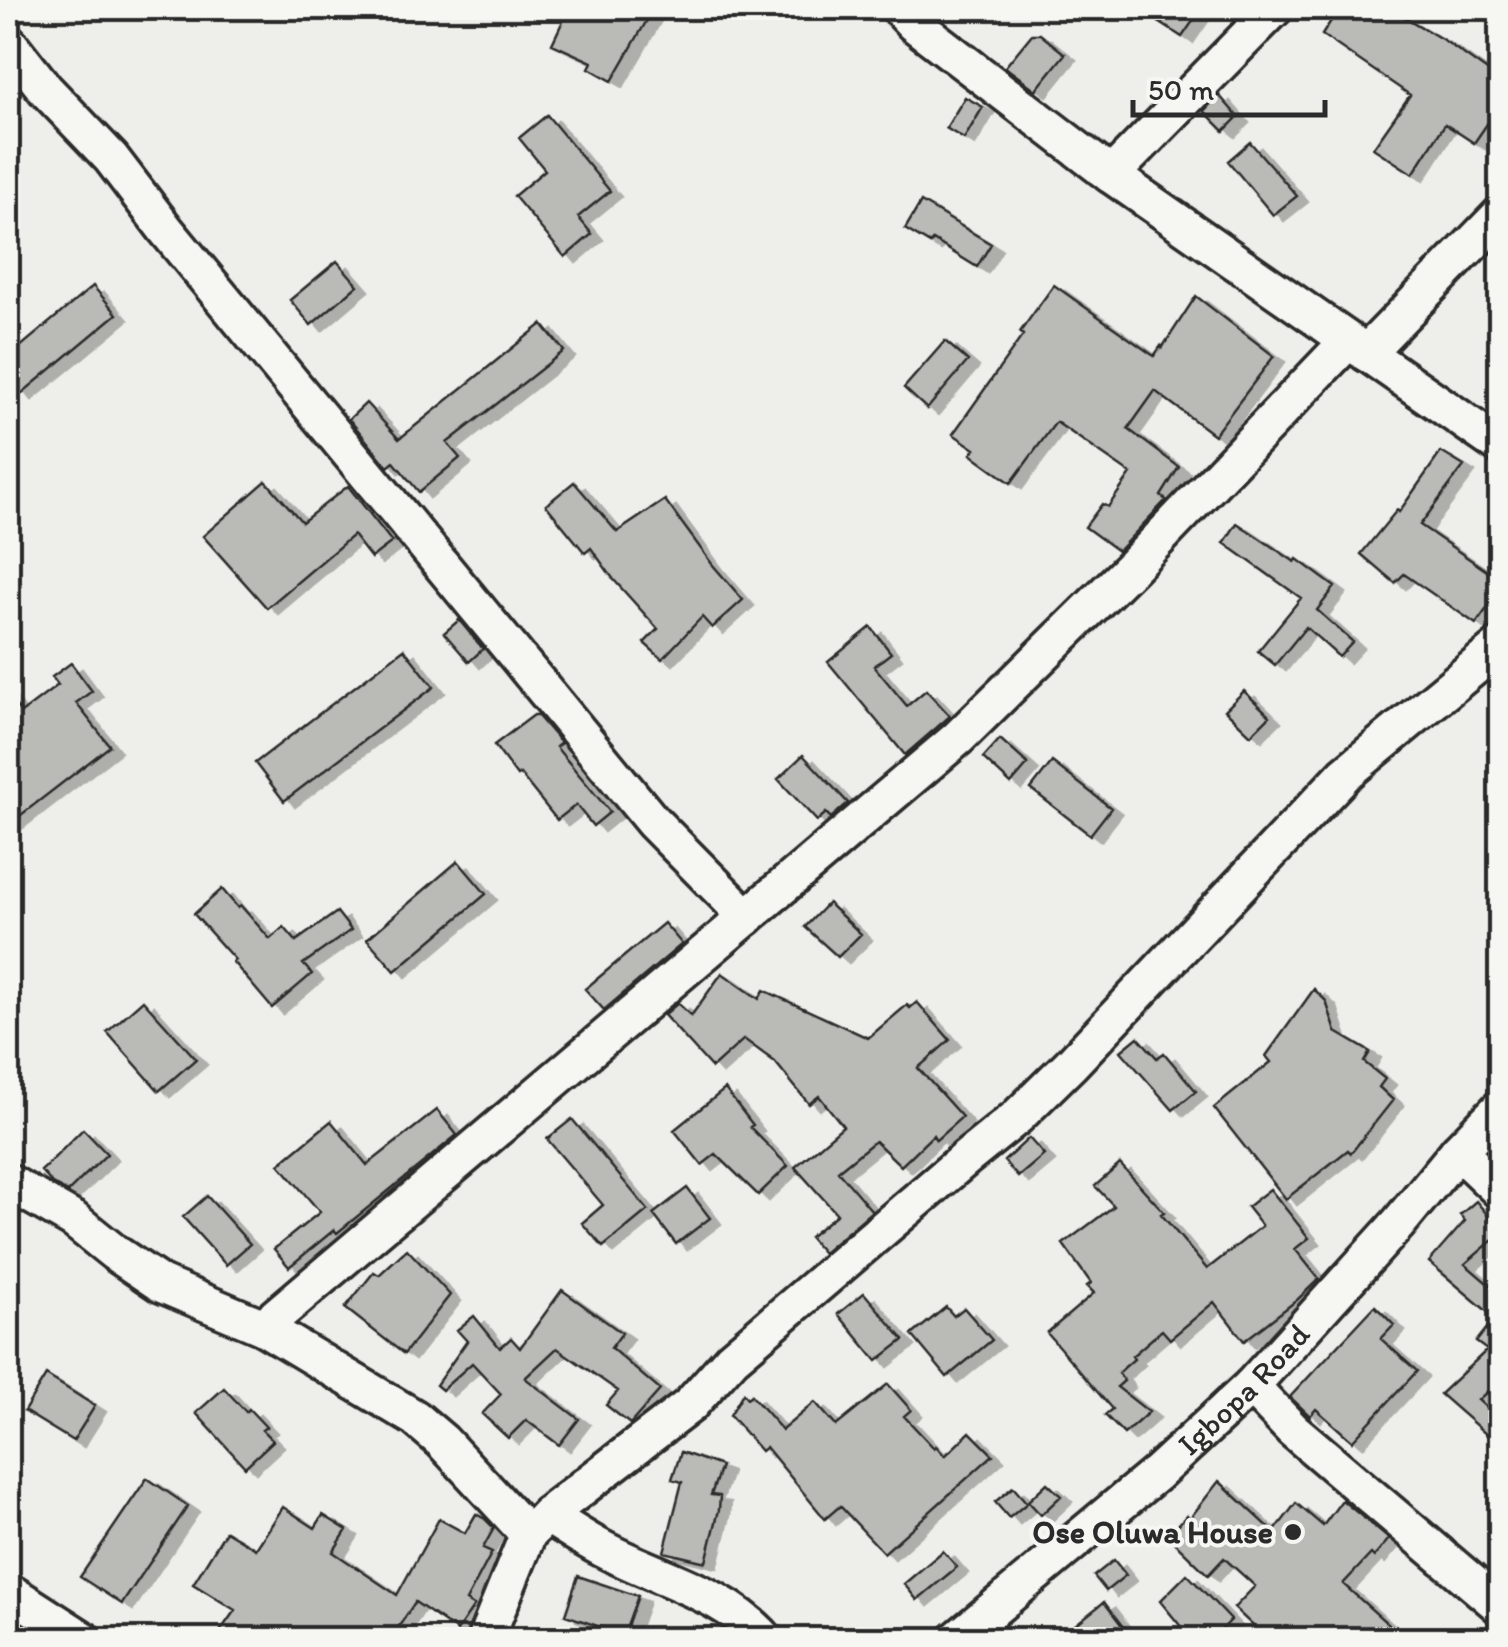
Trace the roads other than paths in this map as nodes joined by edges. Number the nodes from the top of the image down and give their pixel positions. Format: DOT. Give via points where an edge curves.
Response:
graph roads {
  1 [pos="899,8"];
  2 [pos="1275,8"];
  3 [pos="8,42"];
  4 [pos="1111,175"];
  5 [pos="1500,215"];
  6 [pos="1357,347"];
  7 [pos="1500,446"];
  8 [pos="1500,646"];
  9 [pos="747,917"];
  10 [pos="1500,1108"];
  11 [pos="1458,1151"];
  12 [pos="8,1182"];
  13 [pos="1500,1192"];
  14 [pos="263,1326"];
  15 [pos="1251,1386"];
  16 [pos="538,1524"];
  17 [pos="8,1592"];
  18 [pos="1500,1606"];
  19 [pos="84,1640"];
  20 [pos="485,1640"];
  21 [pos="766,1640"];
  22 [pos="956,1640"];
  1 -- 4 [label="street"];
  2 -- 4 [label="street"];
  3 -- 9 [label="street" via="111,158 652,822"];
  4 -- 6 [label="street"];
  5 -- 6 [label="street"];
  6 -- 7 [label="street"];
  6 -- 9 [label="street" via="958,738"];
  8 -- 16 [label="street" via="1345,774 1017,1118 732,1358 690,1404"];
  9 -- 14 [label="street"];
  10 -- 11 [label="street, Igbopa Road"];
  11 -- 13 [label="street"];
  11 -- 15 [label="street, Igbopa Road"];
  12 -- 14 [label="street" via="161,1284"];
  14 -- 16 [label="street" via="415,1418"];
  15 -- 18 [label="street" via="1292,1430"];
  15 -- 22 [label="street, Igbopa Road"];
  16 -- 20 [label="street"];
  16 -- 21 [label="street" via="715,1599"];
  17 -- 19 [label="street"];
}
